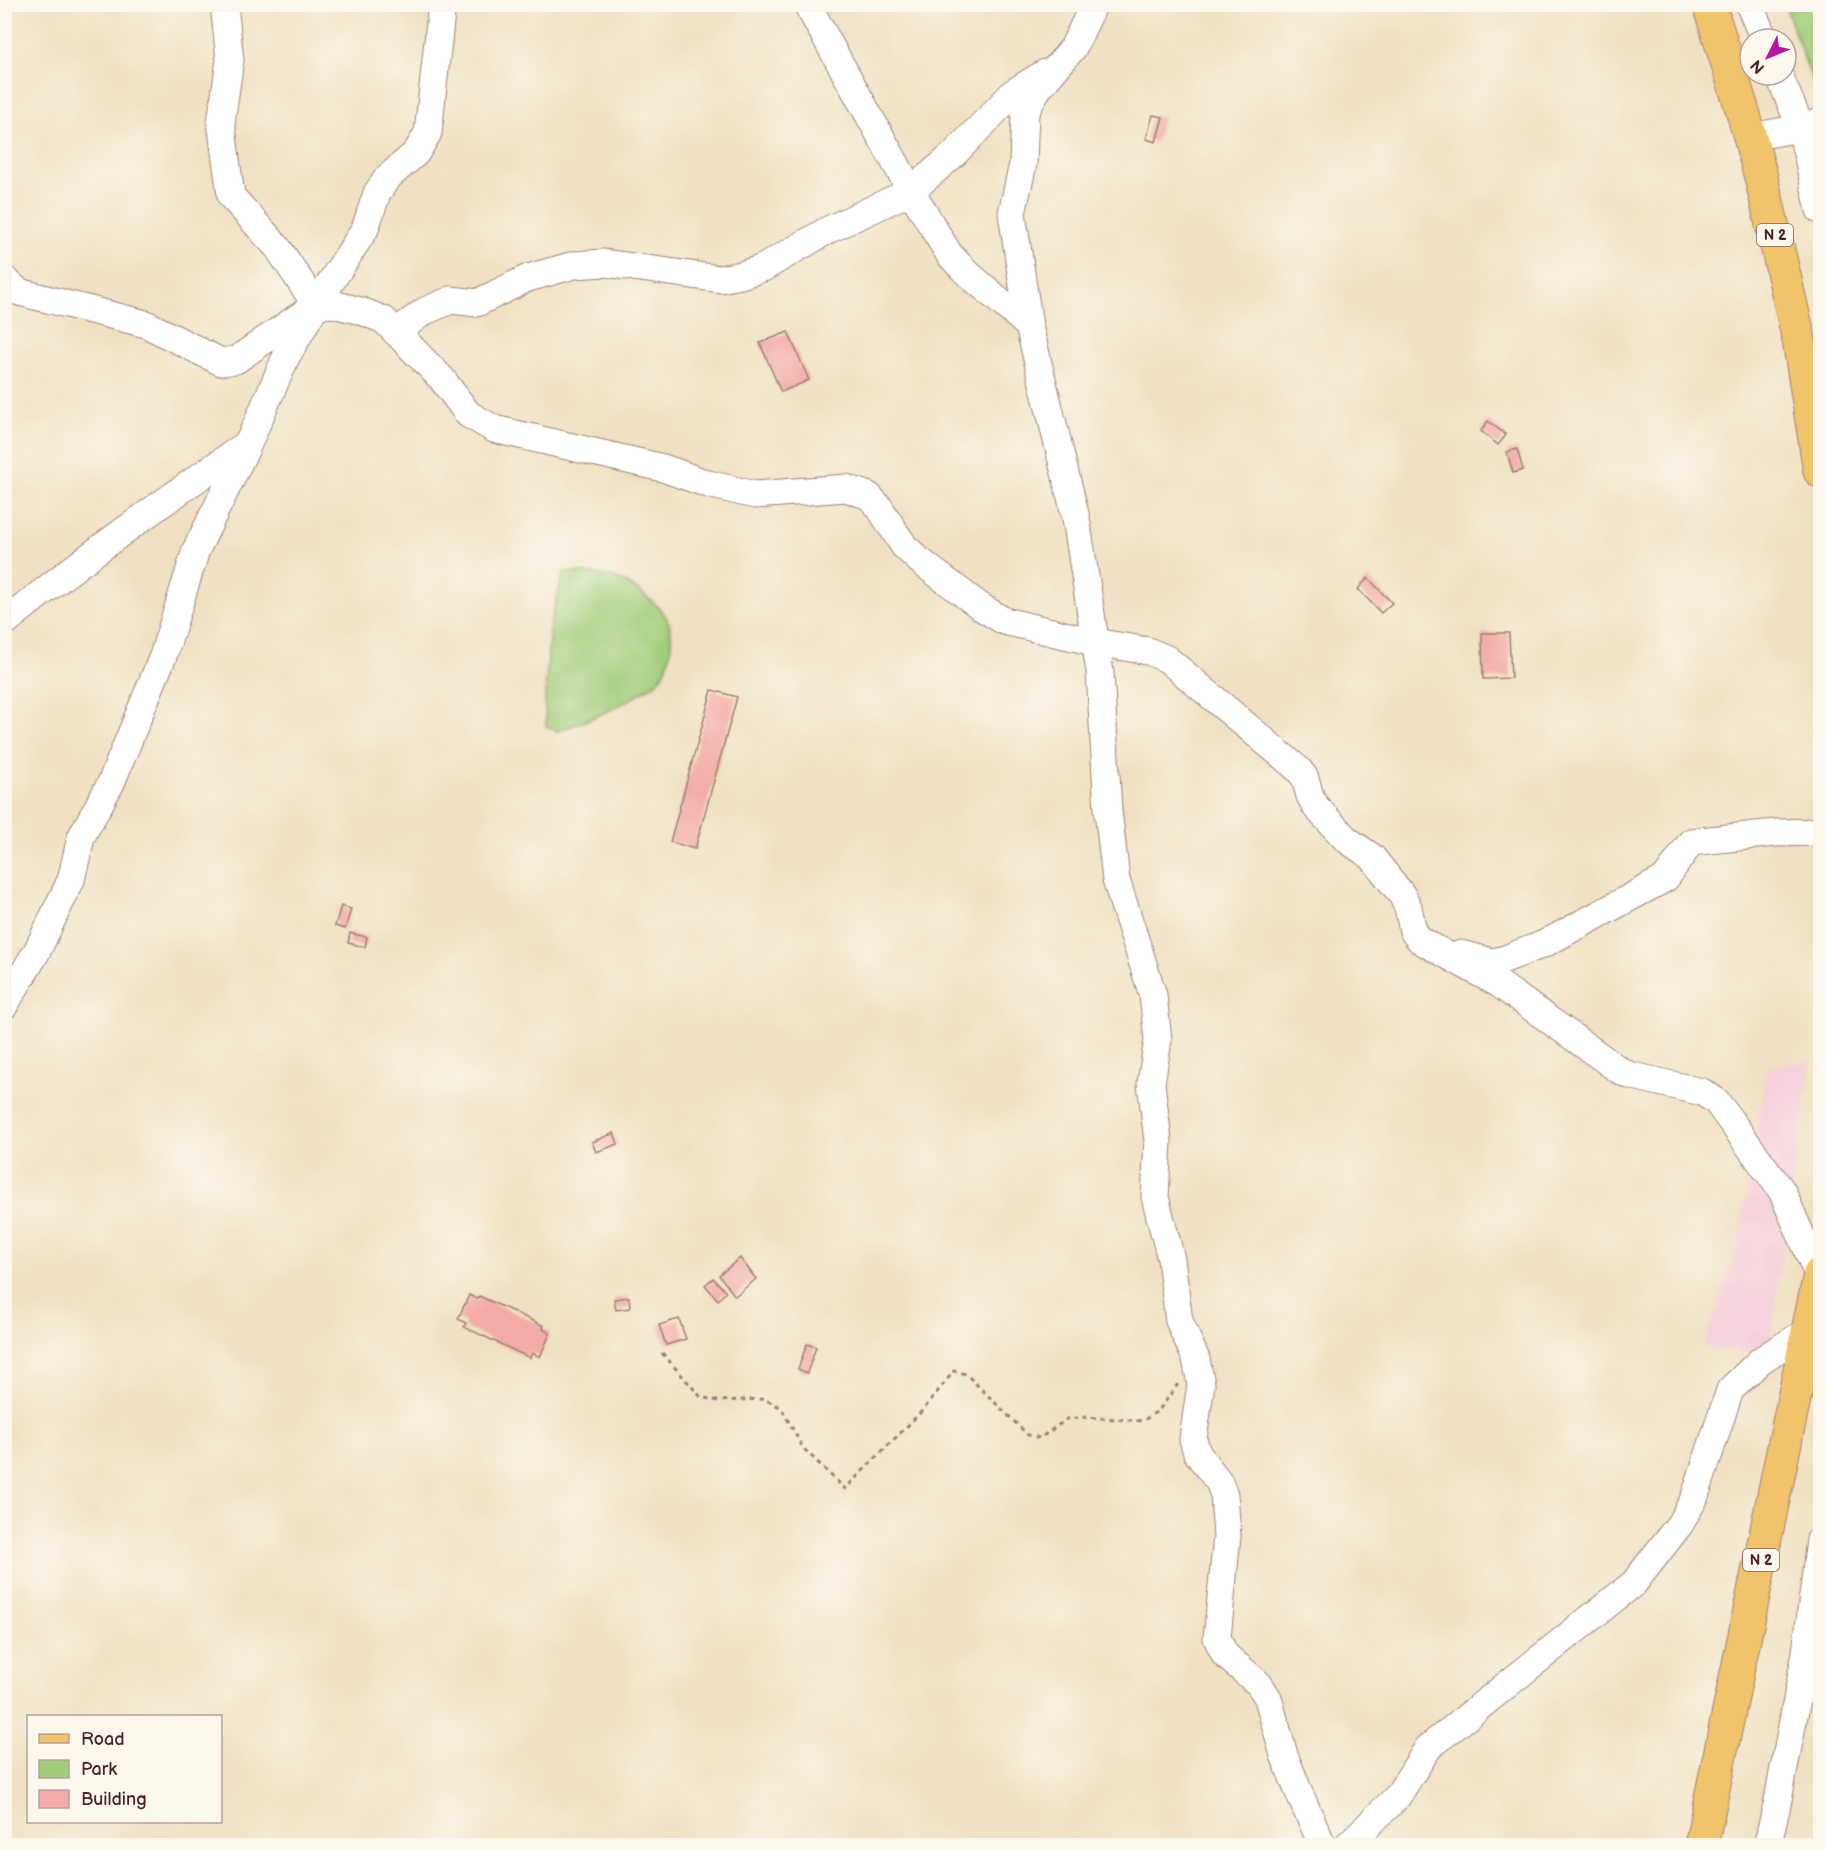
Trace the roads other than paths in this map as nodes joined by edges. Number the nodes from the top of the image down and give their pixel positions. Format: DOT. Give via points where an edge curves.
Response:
graph roads {
  1 [pos="224,4"];
  2 [pos="442,4"];
  3 [pos="807,4"];
  4 [pos="1094,4"];
  5 [pos="1709,4"];
  6 [pos="1749,4"];
  7 [pos="1759,27"];
  8 [pos="1059,64"];
  9 [pos="1787,87"];
  10 [pos="1811,125"];
  11 [pos="1750,137"];
  12 [pos="911,191"];
  13 [pos="1821,210"];
  14 [pos="4,279"];
  15 [pos="316,305"];
  16 [pos="1029,326"];
  17 [pos="396,332"];
  18 [pos="248,444"];
  19 [pos="1821,471"];
  20 [pos="4,623"];
  21 [pos="1095,642"];
  22 [pos="1821,832"];
  23 [pos="1442,952"];
  24 [pos="4,1006"];
  25 [pos="1820,1277"];
  26 [pos="1809,1330"];
  27 [pos="1821,1540"];
  28 [pos="1323,1845"];
  29 [pos="1347,1845"];
  30 [pos="1701,1845"];
  31 [pos="1767,1845"];
  1 -- 15 [label="street" via="230,60 221,122 231,196 278,248"];
  2 -- 15 [label="street" via="428,133 416,153 387,178 377,193 365,229"];
  3 -- 12 [label="street"];
  4 -- 8 [label="street" via="1073,48"];
  5 -- 11 [label="main road, N 2"];
  6 -- 7 [label="street"];
  8 -- 12 [label="street" via="1014,92"];
  8 -- 16 [label="street" via="1025,112 1023,164 1012,213"];
  9 -- 10 [label="street"];
  10 -- 11 [label="street"];
  10 -- 13 [label="street"];
  11 -- 19 [label="main road, N 2" via="1799,340"];
  12 -- 16 [label="street" via="949,254"];
  12 -- 17 [label="street" via="828,230 763,268 741,275 720,279 604,263 574,265 528,278 477,303 451,300 425,311"];
  14 -- 15 [label="street" via="19,292 146,324 221,362 236,360"];
  15 -- 17 [label="street" via="333,304 361,311 384,320"];
  15 -- 18 [label="street" via="286,357"];
  16 -- 21 [label="street" via="1076,518"];
  17 -- 21 [label="street" via="442,379 468,414 494,429 663,468 755,495 846,488 868,496 904,546 981,607 1004,621"];
  18 -- 20 [label="street" via="56,581"];
  18 -- 24 [label="street" via="196,550 163,656 111,783 81,837 71,880 37,951"];
  21 -- 23 [label="street" via="1148,651 1167,659 1299,770 1316,807 1346,839 1372,857 1402,895 1420,940"];
  21 -- 28 [label="street" via="1116,880 1153,996 1158,1040 1151,1083 1158,1141 1155,1197 1172,1259 1179,1321 1196,1359 1201,1384 1193,1439 1197,1453 1224,1495 1227,1536 1217,1638 1225,1655 1259,1684 1268,1698 1284,1755"];
  22 -- 23 [label="street" via="1691,842 1666,878 1544,944 1492,962"];
  23 -- 25 [label="street" via="1499,984 1618,1070 1702,1092 1716,1101 1782,1191"];
  25 -- 26 [label="main road, N 2"];
  26 -- 29 [label="street" via="1761,1360 1730,1390 1694,1499 1680,1524 1634,1583 1428,1748 1397,1797"];
  26 -- 30 [label="main road, N 2"];
  27 -- 31 [label="street" via="1806,1652"];
}
